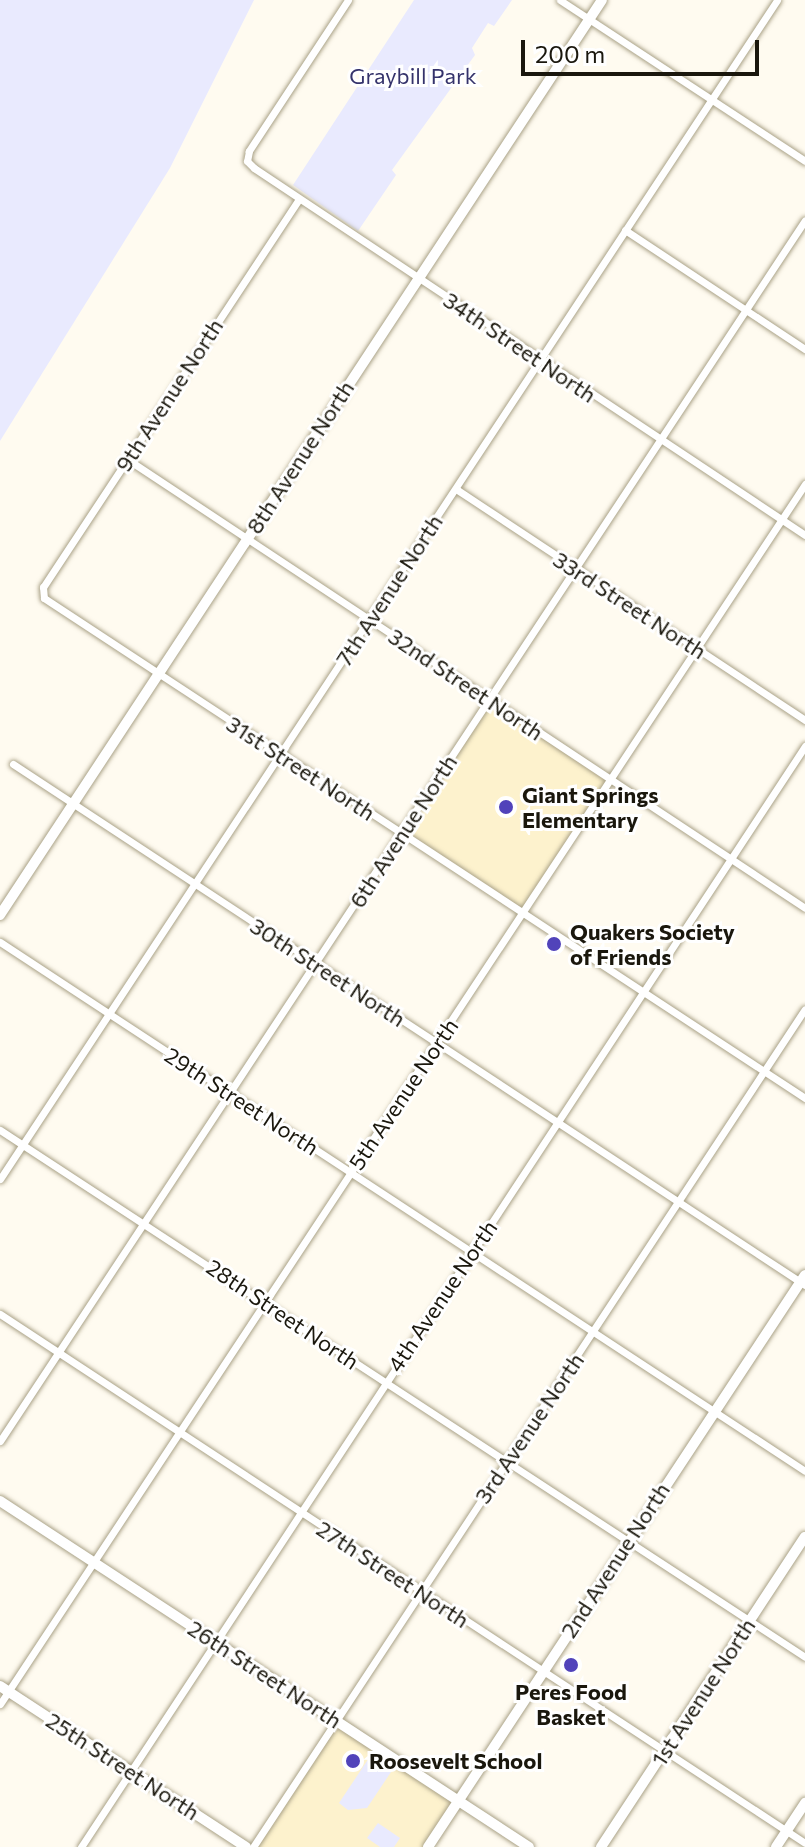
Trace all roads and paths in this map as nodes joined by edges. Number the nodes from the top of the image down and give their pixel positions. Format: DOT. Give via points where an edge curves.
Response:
graph roads {
  1 [pos="348,0"];
  2 [pos="560,0"];
  3 [pos="602,0"];
  4 [pos="777,0"];
  5 [pos="590,19"];
  6 [pos="711,99"];
  7 [pos="805,161"];
  8 [pos="299,199"];
  9 [pos="805,220"];
  10 [pos="625,230"];
  11 [pos="418,279"];
  12 [pos="746,310"];
  13 [pos="805,349"];
  14 [pos="539,360"];
  15 [pos="661,440"];
  16 [pos="127,459"];
  17 [pos="805,484"];
  18 [pos="456,489"];
  19 [pos="781,520"];
  20 [pos="805,535"];
  21 [pos="246,539"];
  22 [pos="574,569"];
  23 [pos="41,592"];
  24 [pos="369,620"];
  25 [pos="697,649"];
  26 [pos="158,674"];
  27 [pos="489,698"];
  28 [pos="805,720"];
  29 [pos="805,746"];
  30 [pos="280,755"];
  31 [pos="13,764"];
  32 [pos="610,780"];
  33 [pos="73,804"];
  34 [pos="401,834"];
  35 [pos="730,859"];
  36 [pos="195,885"];
  37 [pos="805,908"];
  38 [pos="522,914"];
  39 [pos="0,915"];
  40 [pos="0,942"];
  41 [pos="316,964"];
  42 [pos="641,992"];
  43 [pos="805,1009"];
  44 [pos="110,1015"];
  45 [pos="437,1043"];
  46 [pos="764,1071"];
  47 [pos="231,1094"];
  48 [pos="805,1098"];
  49 [pos="557,1124"];
  50 [pos="0,1130"];
  51 [pos="22,1145"];
  52 [pos="350,1173"];
  53 [pos="0,1179"];
  54 [pos="679,1202"];
  55 [pos="144,1221"];
  56 [pos="471,1252"];
  57 [pos="803,1281"];
  58 [pos="266,1302"];
  59 [pos="0,1314"];
  60 [pos="594,1332"];
  61 [pos="57,1352"];
  62 [pos="385,1382"];
  63 [pos="715,1411"];
  64 [pos="179,1433"];
  65 [pos="0,1441"];
  66 [pos="507,1461"];
  67 [pos="805,1471"];
  68 [pos="0,1501"];
  69 [pos="299,1513"];
  70 [pos="805,1537"];
  71 [pos="627,1540"];
  72 [pos="95,1562"];
  73 [pos="422,1592"];
  74 [pos="750,1621"];
  75 [pos="214,1640"];
  76 [pos="805,1657"];
  77 [pos="543,1671"];
  78 [pos="4,1689"];
  79 [pos="0,1704"];
  80 [pos="335,1720"];
  81 [pos="664,1751"];
  82 [pos="131,1771"];
  83 [pos="458,1801"];
  84 [pos="805,1803"];
  85 [pos="786,1831"];
  86 [pos="805,1843"];
  87 [pos="81,1847"];
  88 [pos="246,1847"];
  89 [pos="253,1847"];
  90 [pos="428,1847"];
  91 [pos="529,1847"];
  92 [pos="601,1847"];
  93 [pos="776,1847"];
  1 -- 8 [label="street, 34th Street North" via="249,151 247,161 254,168"];
  2 -- 5 [label="street"];
  3 -- 5 [label="street, 8th Avenue North"];
  4 -- 6 [label="street, 7th Avenue North"];
  5 -- 6 [label="street"];
  5 -- 11 [label="street, 8th Avenue North"];
  6 -- 7 [label="street"];
  6 -- 10 [label="street, 7th Avenue North"];
  8 -- 11 [label="street, 34th Street North"];
  8 -- 16 [label="street, 9th Avenue North"];
  9 -- 12 [label="street, 6th Avenue North"];
  10 -- 12 [label="street"];
  10 -- 14 [label="street, 7th Avenue North"];
  11 -- 14 [label="street, 34th Street North"];
  11 -- 21 [label="street, 8th Avenue North"];
  12 -- 13 [label="street"];
  12 -- 15 [label="street, 6th Avenue North"];
  14 -- 15 [label="street, 34th Street North"];
  14 -- 18 [label="street, 7th Avenue North"];
  15 -- 19 [label="street, 34th Street North"];
  15 -- 22 [label="street, 6th Avenue North"];
  16 -- 21 [label="street, 32nd Street North"];
  16 -- 23 [label="street, 9th Avenue North"];
  17 -- 19 [label="street, 5th Avenue North"];
  18 -- 22 [label="street, 33rd Street North"];
  18 -- 24 [label="street, 7th Avenue North"];
  19 -- 20 [label="street, 34th Street North"];
  19 -- 25 [label="street, 5th Avenue North"];
  21 -- 24 [label="street, 32nd Street North"];
  21 -- 26 [label="street, 8th Avenue North"];
  22 -- 25 [label="street, 33rd Street North"];
  22 -- 27 [label="street, 6th Avenue North"];
  23 -- 26 [label="street, 31st Street North"];
  24 -- 27 [label="street, 32nd Street North"];
  24 -- 30 [label="street, 7th Avenue North"];
  25 -- 28 [label="street, 33rd Street North"];
  25 -- 32 [label="street, 5th Avenue North"];
  26 -- 30 [label="street, 31st Street North"];
  26 -- 33 [label="street, 8th Avenue North"];
  27 -- 32 [label="street, 32nd Street North"];
  27 -- 34 [label="street, 6th Avenue North"];
  29 -- 35 [label="street, 4th Avenue North"];
  30 -- 34 [label="street, 31st Street North"];
  30 -- 36 [label="street, 7th Avenue North"];
  31 -- 33 [label="street, 30th Street North"];
  32 -- 35 [label="street, 32nd Street North"];
  32 -- 38 [label="street, 5th Avenue North"];
  33 -- 36 [label="street, 30th Street North"];
  33 -- 39 [label="street, 8th Avenue North"];
  34 -- 38 [label="street, 31st Street North"];
  34 -- 41 [label="street, 6th Avenue North"];
  35 -- 37 [label="street, 32nd Street North"];
  35 -- 42 [label="street, 4th Avenue North"];
  36 -- 41 [label="street, 30th Street North"];
  36 -- 44 [label="street, 7th Avenue North"];
  38 -- 42 [label="street, 31st Street North"];
  38 -- 45 [label="street, 5th Avenue North"];
  40 -- 44 [label="street, 29th Street North"];
  41 -- 45 [label="street, 30th Street North"];
  41 -- 47 [label="street, 6th Avenue North"];
  42 -- 46 [label="street, 31st Street North"];
  42 -- 49 [label="street, 4th Avenue North"];
  43 -- 46 [label="street, 3rd Avenue North"];
  44 -- 47 [label="street, 29th Street North"];
  44 -- 51 [label="street, 7th Avenue North"];
  45 -- 49 [label="street, 30th Street North"];
  45 -- 52 [label="street, 5th Avenue North"];
  46 -- 48 [label="street, 31st Street North"];
  46 -- 54 [label="street, 3rd Avenue North"];
  47 -- 52 [label="street, 29th Street North"];
  47 -- 55 [label="street, 6th Avenue North"];
  49 -- 54 [label="street, 30th Street North"];
  49 -- 56 [label="street, 4th Avenue North"];
  50 -- 51 [label="street, 28th Street North"];
  51 -- 53 [label="street, 7th Avenue North"];
  51 -- 55 [label="street, 28th Street North"];
  52 -- 56 [label="street, 29th Street North"];
  52 -- 58 [label="street, 5th Avenue North"];
  54 -- 57 [label="street, 30th Street North"];
  54 -- 60 [label="street, 3rd Avenue North"];
  55 -- 58 [label="street, 28th Street North"];
  55 -- 61 [label="street, 6th Avenue North"];
  56 -- 60 [label="street, 29th Street North"];
  56 -- 62 [label="street, 4th Avenue North"];
  57 -- 63 [label="street, 2nd Avenue North"];
  58 -- 62 [label="street, 28th Street North"];
  58 -- 64 [label="street, 5th Avenue North"];
  59 -- 61 [label="street, 27th Street North"];
  60 -- 63 [label="street, 29th Street North"];
  60 -- 66 [label="street, 3rd Avenue North"];
  61 -- 64 [label="street, 27th Street North"];
  61 -- 65 [label="street, 6th Avenue North"];
  62 -- 66 [label="street, 28th Street North"];
  62 -- 69 [label="street, 4th Avenue North"];
  63 -- 67 [label="street, 29th Street North"];
  63 -- 71 [label="street, 2nd Avenue North"];
  64 -- 69 [label="street, 27th Street North"];
  64 -- 72 [label="street, 5th Avenue North"];
  66 -- 71 [label="street, 28th Street North"];
  66 -- 73 [label="street, 3rd Avenue North"];
  68 -- 72 [label="street, 26th Street North"];
  69 -- 73 [label="street, 27th Street North"];
  69 -- 75 [label="street, 4th Avenue North"];
  70 -- 74 [label="street, 1st Avenue North"];
  71 -- 74 [label="street, 28th Street North"];
  71 -- 77 [label="street, 2nd Avenue North"];
  72 -- 75 [label="street, 26th Street North"];
  72 -- 78 [label="street, 5th Avenue North"];
  73 -- 77 [label="street, 27th Street North"];
  73 -- 80 [label="street, 3rd Avenue North"];
  74 -- 76 [label="street, 28th Street North"];
  74 -- 81 [label="street, 1st Avenue North"];
  75 -- 80 [label="street, 26th Street North"];
  75 -- 82 [label="street, 4th Avenue North"];
  77 -- 81 [label="street, 27th Street North"];
  77 -- 83 [label="street, 2nd Avenue North"];
  78 -- 79 [label="street, 5th Avenue North"];
  78 -- 82 [label="street, 25th Street North"];
  80 -- 83 [label="street, 26th Street North"];
  80 -- 89 [label="street, 3rd Avenue North"];
  81 -- 85 [label="street, 27th Street North"];
  81 -- 92 [label="street, 1st Avenue North"];
  82 -- 87 [label="street, 4th Avenue North"];
  82 -- 88 [label="street, 25th Street North"];
  83 -- 90 [label="street, 2nd Avenue North"];
  83 -- 91 [label="street, 26th Street North"];
  84 -- 85 [label="street"];
  85 -- 86 [label="street, 27th Street North"];
  85 -- 93 [label="street"];
}
